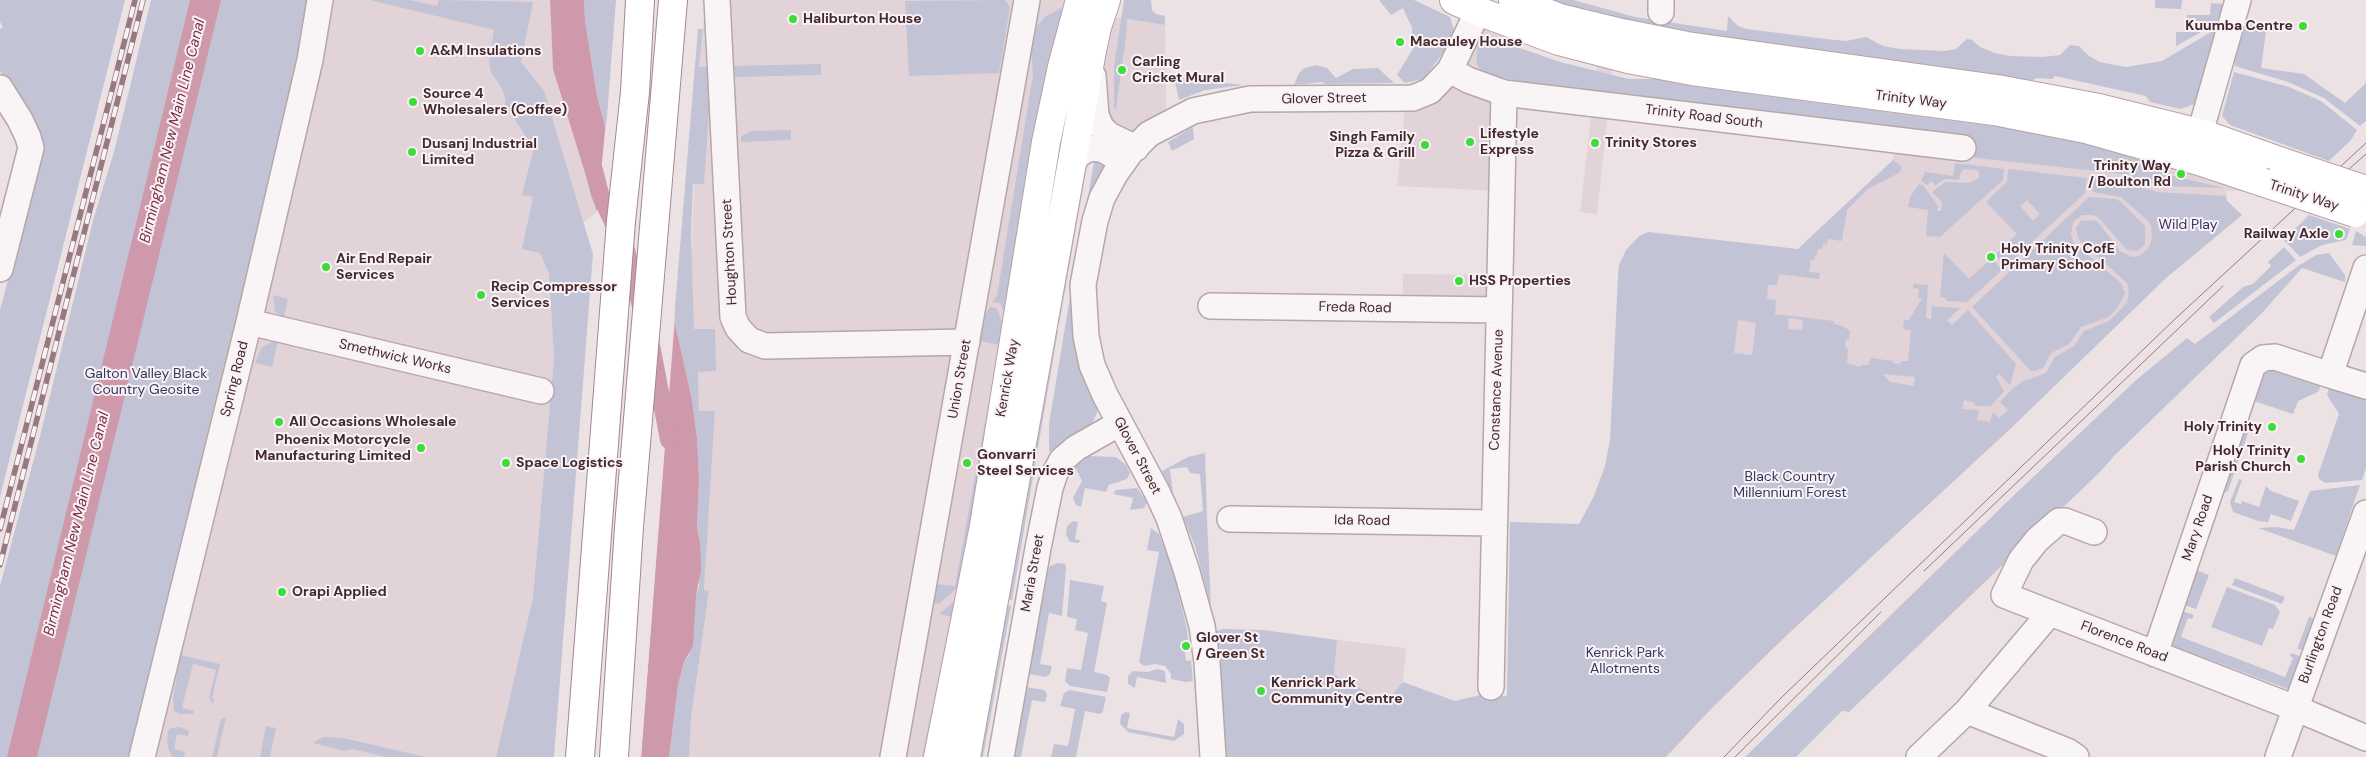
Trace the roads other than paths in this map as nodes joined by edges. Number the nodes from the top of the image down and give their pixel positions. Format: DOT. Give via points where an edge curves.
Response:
graph roads {
  1 [pos="320,0"];
  2 [pos="640,0"];
  3 [pos="673,0"];
  4 [pos="717,0"];
  5 [pos="1027,0"];
  6 [pos="1080,0"];
  7 [pos="1106,0"];
  8 [pos="1454,0"];
  9 [pos="1513,0"];
  10 [pos="2238,0"];
  11 [pos="1478,11"];
  12 [pos="1092,56"];
  13 [pos="1450,70"];
  14 [pos="1,92"];
  15 [pos="1504,93"];
  16 [pos="2200,133"];
  17 [pos="1963,148"];
  18 [pos="1129,155"];
  19 [pos="1072,166"];
  20 [pos="2362,207"];
  21 [pos="2366,268"];
  22 [pos="0,269"];
  23 [pos="1211,306"];
  24 [pos="1500,310"];
  25 [pos="249,322"];
  26 [pos="967,342"];
  27 [pos="2330,375"];
  28 [pos="2366,386"];
  29 [pos="541,391"];
  30 [pos="1120,423"];
  31 [pos="2366,513"];
  32 [pos="1230,519"];
  33 [pos="1494,523"];
  34 [pos="2094,532"];
  35 [pos="2050,613"];
  36 [pos="2155,654"];
  37 [pos="1491,687"];
  38 [pos="2294,708"];
  39 [pos="1967,710"];
  40 [pos="2366,738"];
  41 [pos="142,757"];
  42 [pos="580,757"];
  43 [pos="614,757"];
  44 [pos="892,757"];
  45 [pos="938,757"];
  46 [pos="966,757"];
  47 [pos="1001,757"];
  48 [pos="1213,757"];
  49 [pos="1919,757"];
  50 [pos="2076,757"];
  51 [pos="2278,757"];
  1 -- 25 [label="street, Spring Road" via="310,60"];
  2 -- 42 [label="main road"];
  3 -- 43 [label="main road" via="629,526"];
  4 -- 26 [label="street, Houghton Street" via="733,317 738,328 749,340 765,346"];
  5 -- 26 [label="street, Union Street"];
  6 -- 45 [label="main road, Kenrick Way" via="1046,142 984,526"];
  7 -- 12 [label="main road, Kenrick Way"];
  8 -- 11 [label="main road, Trinity Way"];
  9 -- 16 [label="main road, Trinity Way" via="1560,18 1687,46 1997,89 2099,108"];
  10 -- 16 [label="street"];
  11 -- 13 [label="street, Glover Street"];
  11 -- 20 [label="main road, Trinity Way, bridge" via="1559,41 1628,59 1692,71 2003,112 2086,129 2262,182"];
  12 -- 18 [label="street" via="1096,116 1101,127"];
  12 -- 19 [label="main road, Kenrick Way"];
  13 -- 15 [label="street, Trinity Road South"];
  13 -- 18 [label="street, Glover Street" via="1430,91 1413,98 1250,99 1215,105 1171,121 1149,134"];
  14 -- 22 [label="street" via="20,120 31,148"];
  15 -- 17 [label="street, Trinity Road South"];
  15 -- 24 [label="street, Constance Avenue"];
  16 -- 20 [label="main road, Trinity Way, bridge" via="2282,162"];
  18 -- 19 [label="street" via="1093,148 1077,156"];
  18 -- 30 [label="street, Glover Street" via="1102,198 1095,221 1083,301 1092,365"];
  19 -- 46 [label="main road, Kenrick Way"];
  21 -- 27 [label="street"];
  23 -- 24 [label="street, Freda Road"];
  24 -- 33 [label="street, Constance Avenue"];
  25 -- 29 [label="street, Smethwick Works"];
  25 -- 41 [label="street, Spring Road"];
  26 -- 44 [label="street, Union Street"];
  27 -- 28 [label="street"];
  27 -- 36 [label="street, Mary Road" via="2276,357 2263,358 2253,365"];
  30 -- 47 [label="street, Maria Street" via="1076,448 1062,460 1055,473 1038,548"];
  30 -- 48 [label="street, Glover Street" via="1169,518 1187,572 1202,626"];
  31 -- 38 [label="street, Burlington Road"];
  32 -- 33 [label="street, Ida Road"];
  33 -- 37 [label="street, Constance Avenue"];
  34 -- 35 [label="street, Florence Road" via="2059,521 2038,540 2012,574 2004,595"];
  35 -- 36 [label="street, Florence Road"];
  35 -- 39 [label="street"];
  36 -- 38 [label="street, Florence Road"];
  38 -- 40 [label="street, Florence Road"];
  38 -- 51 [label="street, Burlington Road"];
  39 -- 49 [label="street"];
  39 -- 50 [label="street"];
}
